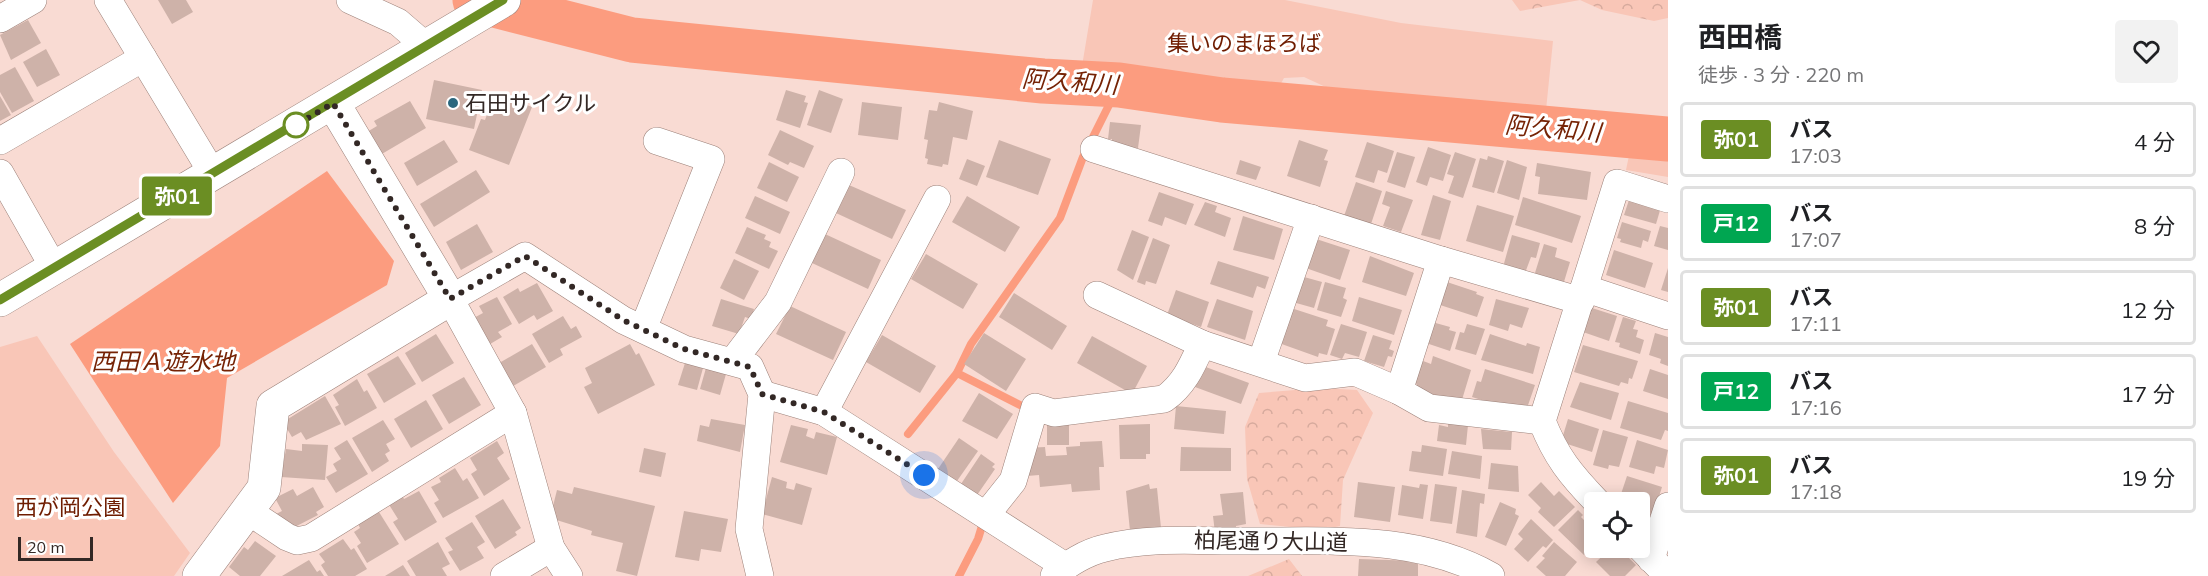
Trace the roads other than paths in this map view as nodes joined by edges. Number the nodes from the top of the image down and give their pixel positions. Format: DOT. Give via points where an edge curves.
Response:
graph roads {
  1 [pos="33,0"];
  2 [pos="108,0"];
  3 [pos="350,0"];
  4 [pos="504,0"];
  5 [pos="0,19"];
  6 [pos="427,47"];
  7 [pos="143,58"];
  8 [pos="333,103"];
  9 [pos="0,141"];
  10 [pos="657,141"];
  11 [pos="1094,149"];
  12 [pos="840,172"];
  13 [pos="0,173"];
  14 [pos="213,174"];
  15 [pos="1668,198"];
  16 [pos="937,199"];
  17 [pos="1311,218"];
  18 [pos="1441,260"];
  19 [pos="54,268"];
  20 [pos="1096,295"];
  21 [pos="1583,295"];
  22 [pos="450,299"];
  23 [pos="0,300"];
  24 [pos="1668,316"];
  25 [pos="643,330"];
  26 [pos="1202,345"];
  27 [pos="734,361"];
  28 [pos="1261,362"];
  29 [pos="1399,391"];
  30 [pos="762,394"];
  31 [pos="824,412"];
  32 [pos="513,413"];
  33 [pos="1542,421"];
  34 [pos="1587,492"];
  35 [pos="1668,506"];
  36 [pos="248,511"];
  37 [pos="986,515"];
  38 [pos="551,548"];
  39 [pos="1653,561"];
  40 [pos="1060,571"];
  41 [pos="199,576"];
  42 [pos="504,576"];
  43 [pos="569,576"];
  44 [pos="760,576"];
  45 [pos="1491,576"];
  1 -- 5 [label="street"];
  2 -- 7 [label="street"];
  3 -- 6 [label="street" via="398,22"];
  4 -- 6 [label="street"];
  6 -- 8 [label="street"];
  7 -- 9 [label="street"];
  7 -- 14 [label="street"];
  8 -- 14 [label="street"];
  8 -- 22 [label="street"];
  10 -- 25 [label="street" via="711,159"];
  11 -- 17 [label="street"];
  12 -- 27 [label="street" via="778,302"];
  13 -- 19 [label="street"];
  14 -- 19 [label="street"];
  15 -- 21 [label="street" via="1617,183"];
  16 -- 31 [label="street"];
  17 -- 18 [label="street"];
  17 -- 28 [label="street"];
  18 -- 21 [label="street"];
  18 -- 29 [label="street"];
  19 -- 23 [label="street"];
  20 -- 26 [label="street"];
  21 -- 24 [label="street"];
  21 -- 33 [label="street"];
  22 -- 25 [label="street" via="525,256"];
  22 -- 32 [label="street"];
  22 -- 36 [label="street" via="273,406 264,488"];
  25 -- 27 [label="street" via="684,349"];
  26 -- 28 [label="street"];
  26 -- 37 [label="street" via="1188,374 1175,392 1164,399 1054,413 1035,407 1013,481"];
  27 -- 30 [label="street" via="750,367"];
  28 -- 29 [label="street" via="1305,378 1355,372"];
  29 -- 33 [label="street" via="1429,408"];
  30 -- 31 [label="street"];
  30 -- 44 [label="street" via="749,529"];
  31 -- 37 [label="street"];
  32 -- 36 [label="street" via="311,538 297,541 286,537"];
  32 -- 38 [label="street"];
  33 -- 34 [label="street" via="1552,448"];
  35 -- 39 [label="street"];
  36 -- 41 [label="street"];
  37 -- 40 [label="street"];
  38 -- 42 [label="street"];
  38 -- 43 [label="street"];
  40 -- 45 [label="street, 柏尾通り大山道" via="1103,548 1147,540 1376,542 1453,558"];
}
